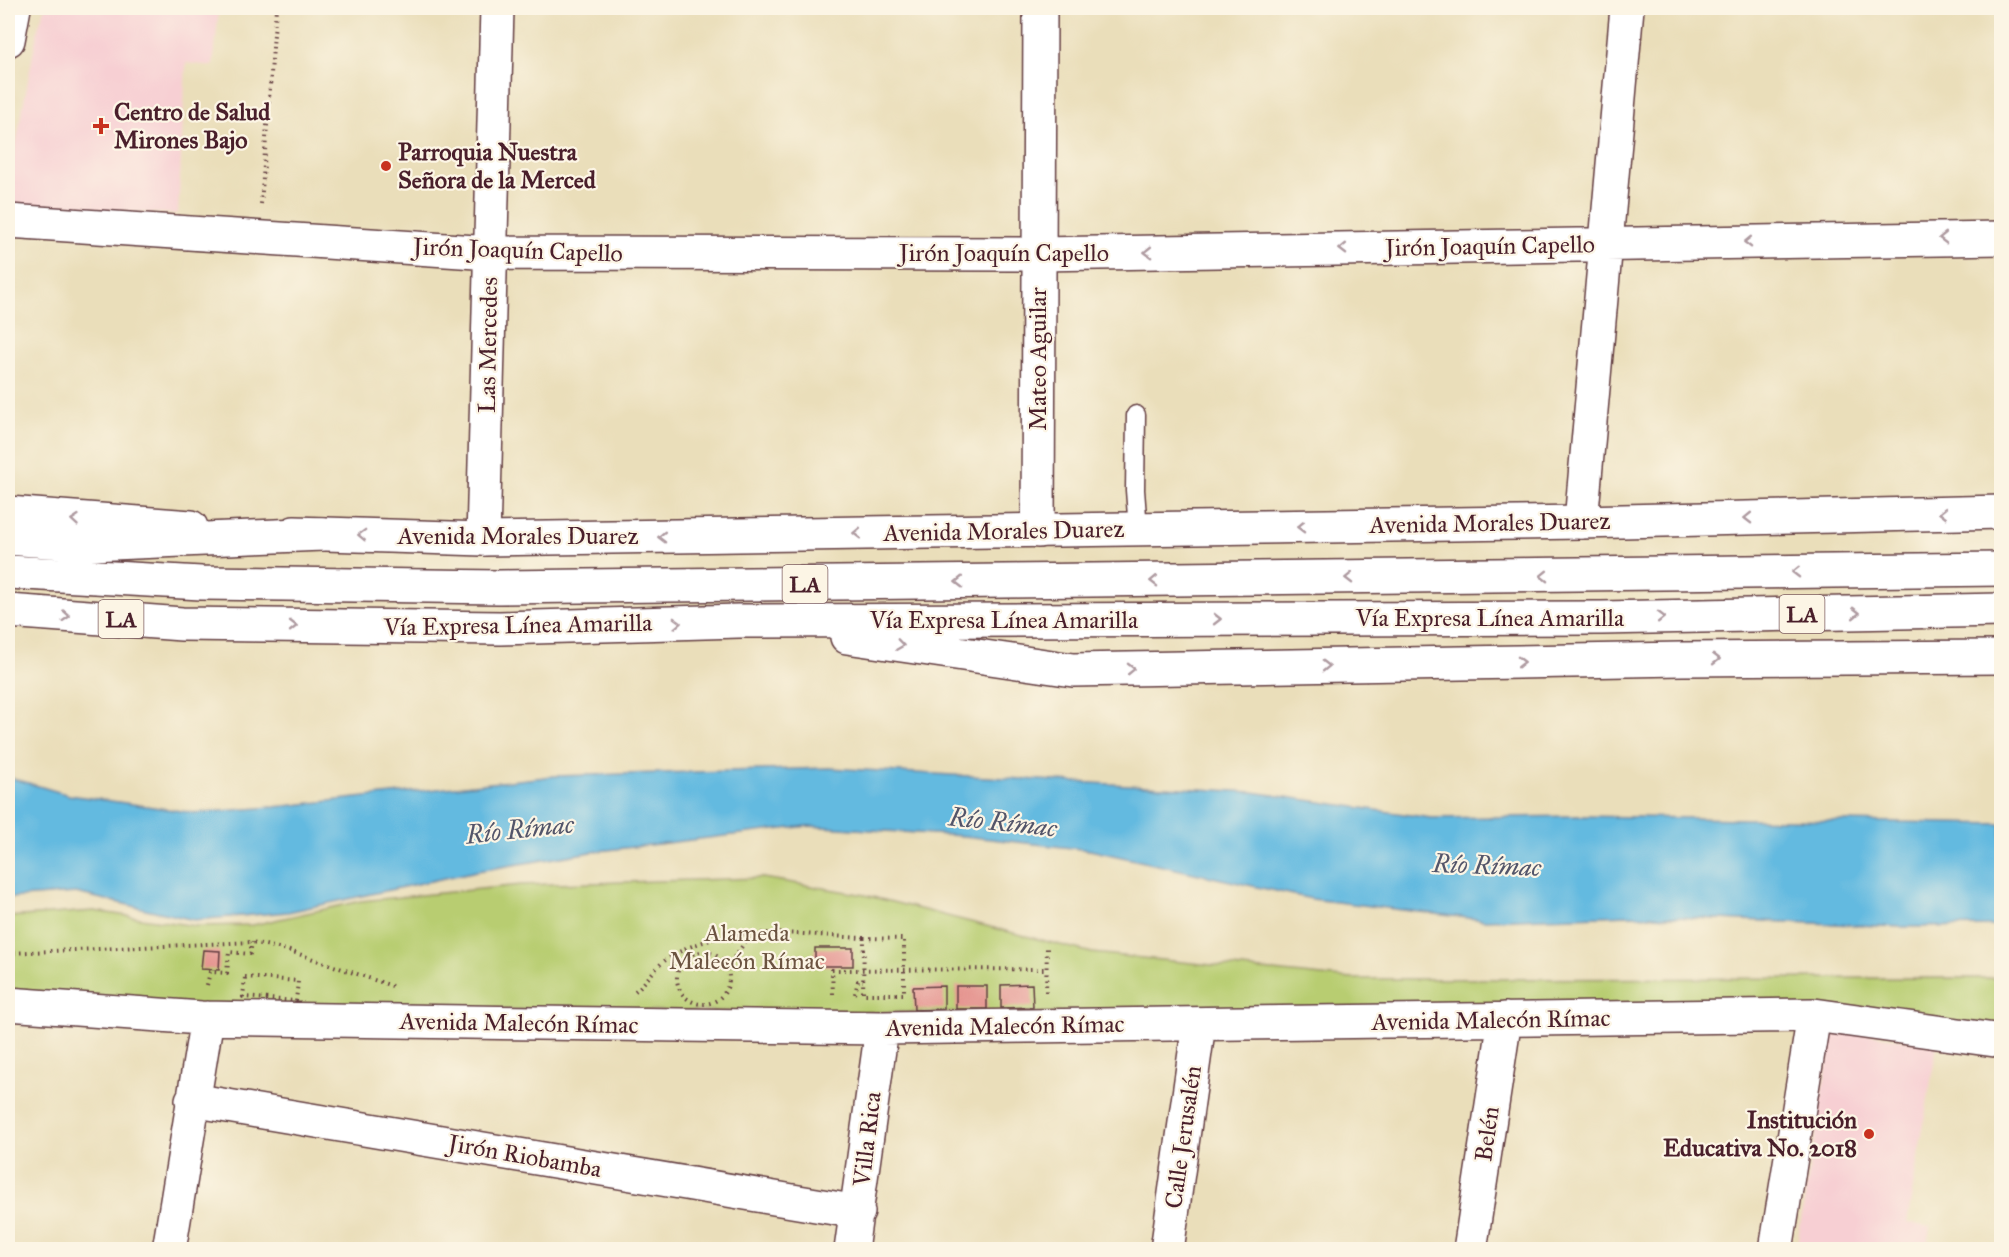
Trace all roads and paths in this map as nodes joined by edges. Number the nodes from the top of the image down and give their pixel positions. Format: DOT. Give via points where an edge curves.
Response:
graph roads {
  1 [pos="15,8"];
  2 [pos="276,8"];
  3 [pos="497,8"];
  4 [pos="1040,8"];
  5 [pos="1627,8"];
  6 [pos="8,40"];
  7 [pos="8,221"];
  8 [pos="259,237"];
  9 [pos="2001,238"];
  10 [pos="1606,244"];
  11 [pos="491,253"];
  12 [pos="1039,254"];
  13 [pos="1136,415"];
  14 [pos="2001,512"];
  15 [pos="8,513"];
  16 [pos="1581,522"];
  17 [pos="1138,529"];
  18 [pos="1038,531"];
  19 [pos="322,534"];
  20 [pos="8,538"];
  21 [pos="483,539"];
  22 [pos="2001,568"];
  23 [pos="8,572"];
  24 [pos="2001,610"];
  25 [pos="8,611"];
  26 [pos="739,621"];
  27 [pos="2001,657"];
  28 [pos="752,933"];
  29 [pos="864,938"];
  30 [pos="252,942"];
  31 [pos="681,950"];
  32 [pos="8,953"];
  33 [pos="686,958"];
  34 [pos="727,967"];
  35 [pos="1047,969"];
  36 [pos="863,970"];
  37 [pos="904,970"];
  38 [pos="863,981"];
  39 [pos="399,989"];
  40 [pos="628,995"];
  41 [pos="833,1002"];
  42 [pos="854,1003"];
  43 [pos="8,1004"];
  44 [pos="1814,1015"];
  45 [pos="204,1018"];
  46 [pos="1505,1019"];
  47 [pos="1199,1024"];
  48 [pos="882,1028"];
  49 [pos="2001,1041"];
  50 [pos="192,1100"];
  51 [pos="858,1212"];
  52 [pos="169,1250"];
  53 [pos="851,1250"];
  54 [pos="1167,1250"];
  55 [pos="1470,1250"];
  56 [pos="1776,1250"];
  1 -- 6 [label="main road"];
  2 -- 8 [label="path"];
  3 -- 11 [label="main road, Las Mercedes"];
  4 -- 12 [label="main road, Mateo Aguilar"];
  5 -- 10 [label="main road"];
  7 -- 8 [label="main road, Jirón Joaquín Capello"];
  8 -- 11 [label="main road, Jirón Joaquín Capello"];
  9 -- 10 [label="main road, Jirón Joaquín Capello, one-way"];
  10 -- 12 [label="main road, Jirón Joaquín Capello, one-way"];
  10 -- 16 [label="main road"];
  11 -- 12 [label="main road, Jirón Joaquín Capello"];
  11 -- 21 [label="main road, Las Mercedes"];
  12 -- 18 [label="main road, Mateo Aguilar"];
  13 -- 17 [label="lane" via="1134,489"];
  14 -- 16 [label="main road, Avenida Morales Duarez, one-way"];
  19 -- 15 [label="main road, Avenida Morales Duarez, one-way" via="112,523"];
  16 -- 17 [label="main road, Avenida Morales Duarez, one-way"];
  17 -- 18 [label="main road, Avenida Morales Duarez"];
  18 -- 21 [label="main road, Avenida Morales Duarez, one-way"];
  19 -- 20 [label="main road" via="90,544"];
  21 -- 19 [label="main road, Avenida Morales Duarez, one-way"];
  22 -- 23 [label="main road, Vía Expresa Línea Amarilla / LA, one-way" via="511,586 201,584"];
  26 -- 24 [label="main road, Vía Expresa Línea Amarilla / LA, one-way" via="1602,618"];
  25 -- 26 [label="main road, Vía Expresa Línea Amarilla / LA, one-way" via="235,625 500,628"];
  26 -- 27 [label="main road, one-way" via="1073,670"];
  28 -- 29 [label="path"];
  28 -- 31 [label="path" via="712,938"];
  28 -- 34 [label="path"];
  29 -- 36 [label="path"];
  29 -- 37 [label="path" via="904,939"];
  30 -- 32 [label="path"];
  30 -- 39 [label="path" via="288,950"];
  30 -- 45 [label="path" via="250,954 229,952 227,973 210,972"];
  31 -- 33 [label="path"];
  31 -- 40 [label="path"];
  33 -- 34 [label="path" via="707,952"];
  33 -- 34 [label="path" via="678,968 677,986 681,994 696,1004 721,998 729,983"];
  35 -- 37 [label="path"];
  36 -- 37 [label="path"];
  36 -- 38 [label="path"];
  36 -- 41 [label="path" via="832,970"];
  37 -- 38 [label="path" via="904,994 863,994"];
  38 -- 42 [label="path" via="858,981"];
  43 -- 45 [label="main road, Avenida Malecón Rímac"];
  44 -- 46 [label="main road, Avenida Malecón Rímac"];
  44 -- 49 [label="main road, Avenida Malecón Rímac"];
  44 -- 56 [label="main road"];
  45 -- 48 [label="main road, Avenida Malecón Rímac"];
  45 -- 50 [label="main road"];
  46 -- 47 [label="main road, Avenida Malecón Rímac"];
  46 -- 55 [label="main road, Belén"];
  47 -- 48 [label="main road, Avenida Malecón Rímac"];
  47 -- 54 [label="main road, Calle Jerusalén"];
  48 -- 51 [label="main road, Villa Rica"];
  50 -- 51 [label="main road, Jirón Riobamba"];
  50 -- 52 [label="main road"];
  51 -- 53 [label="main road, Villa Rica"];
}
